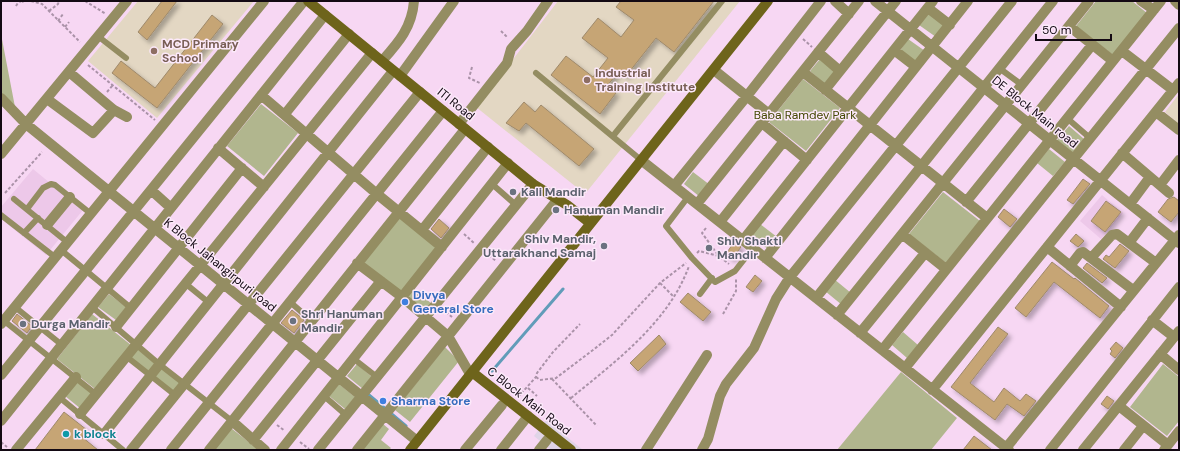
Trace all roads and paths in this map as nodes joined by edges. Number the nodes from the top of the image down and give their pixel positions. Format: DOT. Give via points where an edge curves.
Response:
graph roads {
  1 [pos="23,1"];
  2 [pos="31,1"];
  3 [pos="59,1"];
  4 [pos="85,1"];
  5 [pos="128,1"];
  6 [pos="264,1"];
  7 [pos="304,1"];
  8 [pos="308,1"];
  9 [pos="414,1"];
  10 [pos="454,1"];
  11 [pos="548,1"];
  12 [pos="722,1"];
  13 [pos="768,1"];
  14 [pos="820,1"];
  15 [pos="835,1"];
  16 [pos="860,1"];
  17 [pos="875,1"];
  18 [pos="896,1"];
  19 [pos="968,1"];
  20 [pos="1012,1"];
  21 [pos="1053,1"];
  22 [pos="1089,1"];
  23 [pos="1141,1"];
  24 [pos="1161,1"];
  25 [pos="1175,1"];
  26 [pos="930,4"];
  27 [pos="1179,4"];
  28 [pos="16,6"];
  29 [pos="1154,10"];
  30 [pos="888,11"];
  31 [pos="49,12"];
  32 [pos="63,14"];
  33 [pos="849,14"];
  34 [pos="325,15"];
  35 [pos="113,18"];
  36 [pos="58,21"];
  37 [pos="69,22"];
  38 [pos="950,25"];
  39 [pos="1069,26"];
  40 [pos="64,27"];
  41 [pos="1179,28"];
  42 [pos="911,29"];
  43 [pos="796,33"];
  44 [pos="348,34"];
  45 [pos="99,37"];
  46 [pos="1092,45"];
  47 [pos="932,47"];
  48 [pos="89,49"];
  49 [pos="894,50"];
  50 [pos="1122,51"];
  51 [pos="818,52"];
  52 [pos="372,53"];
  53 [pos="126,58"];
  54 [pos="80,59"];
  55 [pos="382,61"];
  56 [pos="1113,61"];
  57 [pos="472,67"];
  58 [pos="916,67"];
  59 [pos="959,68"];
  60 [pos="1000,68"];
  61 [pos="1146,69"];
  62 [pos="714,70"];
  63 [pos="840,71"];
  64 [pos="69,72"];
  65 [pos="803,72"];
  66 [pos="397,73"];
  67 [pos="536,73"];
  68 [pos="1022,85"];
  69 [pos="1176,87"];
  70 [pos="984,88"];
  71 [pos="487,89"];
  72 [pos="825,90"];
  73 [pos="420,92"];
  74 [pos="261,95"];
  75 [pos="747,96"];
  76 [pos="1,98"];
  77 [pos="47,99"];
  78 [pos="1006,105"];
  79 [pos="848,108"];
  80 [pos="114,110"];
  81 [pos="443,111"];
  82 [pos="1156,112"];
  83 [pos="285,114"];
  84 [pos="769,114"];
  85 [pos="128,117"];
  86 [pos="1068,119"];
  87 [pos="762,123"];
  88 [pos="1029,123"];
  89 [pos="26,124"];
  90 [pos="870,125"];
  91 [pos="162,126"];
  92 [pos="462,126"];
  93 [pos="1179,130"];
  94 [pos="308,133"];
  95 [pos="613,136"];
  96 [pos="1090,138"];
  97 [pos="1050,140"];
  98 [pos="784,141"];
  99 [pos="896,146"];
  100 [pos="218,148"];
  101 [pos="488,148"];
  102 [pos="42,152"];
  103 [pos="329,153"];
  104 [pos="1,154"];
  105 [pos="1122,154"];
  106 [pos="1073,159"];
  107 [pos="641,160"];
  108 [pos="807,160"];
  109 [pos="1179,160"];
  110 [pos="508,163"];
  111 [pos="921,166"];
  112 [pos="242,168"];
  113 [pos="353,173"];
  114 [pos="1150,177"];
  115 [pos="1101,180"];
  116 [pos="943,183"];
  117 [pos="492,184"];
  118 [pos="533,184"];
  119 [pos="1160,185"];
  120 [pos="674,186"];
  121 [pos="264,187"];
  122 [pos="150,190"];
  123 [pos="108,191"];
  124 [pos="5,193"];
  125 [pos="1169,193"];
  126 [pos="377,194"];
  127 [pos="70,197"];
  128 [pos="688,197"];
  129 [pos="14,199"];
  130 [pos="557,200"];
  131 [pos="966,202"];
  132 [pos="697,204"];
  133 [pos="1130,204"];
  134 [pos="516,205"];
  135 [pos="171,208"];
  136 [pos="27,209"];
  137 [pos="134,211"];
  138 [pos="399,212"];
  139 [pos="90,213"];
  140 [pos="1,214"];
  141 [pos="38,218"];
  142 [pos="987,218"];
  143 [pos="1148,218"];
  144 [pos="720,222"];
  145 [pos="590,224"];
  146 [pos="47,225"];
  147 [pos="155,228"];
  148 [pos="456,228"];
  149 [pos="706,228"];
  150 [pos="422,230"];
  151 [pos="24,233"];
  152 [pos="902,234"];
  153 [pos="1178,239"];
  154 [pos="743,240"];
  155 [pos="1129,243"];
  156 [pos="442,247"];
  157 [pos="1047,247"];
  158 [pos="179,248"];
  159 [pos="481,248"];
  160 [pos="753,248"];
  161 [pos="61,250"];
  162 [pos="925,253"];
  163 [pos="719,256"];
  164 [pos="692,258"];
  165 [pos="765,258"];
  166 [pos="1091,258"];
  167 [pos="1156,263"];
  168 [pos="357,264"];
  169 [pos="729,264"];
  170 [pos="201,266"];
  171 [pos="1070,266"];
  172 [pos="503,267"];
  173 [pos="946,269"];
  174 [pos="86,270"];
  175 [pos="735,271"];
  176 [pos="790,277"];
  177 [pos="712,278"];
  178 [pos="381,281"];
  179 [pos="660,283"];
  180 [pos="186,284"];
  181 [pos="223,284"];
  182 [pos="1179,287"];
  183 [pos="107,288"];
  184 [pos="1133,290"];
  185 [pos="700,294"];
  186 [pos="402,297"];
  187 [pos="674,297"];
  188 [pos="816,298"];
  189 [pos="208,302"];
  190 [pos="290,302"];
  191 [pos="248,304"];
  192 [pos="15,307"];
  193 [pos="92,307"];
  194 [pos="1120,307"];
  195 [pos="130,308"];
  196 [pos="723,314"];
  197 [pos="837,315"];
  198 [pos="426,317"];
  199 [pos="1152,320"];
  200 [pos="312,321"];
  201 [pos="2,322"];
  202 [pos="272,324"];
  203 [pos="580,324"];
  204 [pos="40,327"];
  205 [pos="116,327"];
  206 [pos="860,333"];
  207 [pos="1176,334"];
  208 [pos="448,336"];
  209 [pos="30,340"];
  210 [pos="295,342"];
  211 [pos="137,345"];
  212 [pos="62,346"];
  213 [pos="882,350"];
  214 [pos="1160,354"];
  215 [pos="707,355"];
  216 [pos="127,357"];
  217 [pos="52,358"];
  218 [pos="354,359"];
  219 [pos="317,360"];
  220 [pos="159,364"];
  221 [pos="904,368"];
  222 [pos="1179,370"];
  223 [pos="1,375"];
  224 [pos="470,375"];
  225 [pos="150,376"];
  226 [pos="377,376"];
  227 [pos="536,377"];
  228 [pos="76,378"];
  229 [pos="339,378"];
  230 [pos="552,379"];
  231 [pos="184,384"];
  232 [pos="528,388"];
  233 [pos="932,390"];
  234 [pos="97,395"];
  235 [pos="175,395"];
  236 [pos="324,396"];
  237 [pos="361,396"];
  238 [pos="537,396"];
  239 [pos="59,398"];
  240 [pos="571,398"];
  241 [pos="208,403"];
  242 [pos="507,404"];
  243 [pos="1119,406"];
  244 [pos="80,414"];
  245 [pos="346,415"];
  246 [pos="385,415"];
  247 [pos="526,419"];
  248 [pos="1,421"];
  249 [pos="232,421"];
  250 [pos="597,426"];
  251 [pos="1143,426"];
  252 [pos="1179,431"];
  253 [pos="104,434"];
  254 [pos="253,440"];
  255 [pos="547,440"];
  256 [pos="415,447"];
  257 [pos="1166,448"];
  258 [pos="1007,449"];
  259 [pos="16,450"];
  260 [pos="123,450"];
  261 [pos="131,450"];
  262 [pos="171,450"];
  263 [pos="209,450"];
  264 [pos="265,450"];
  265 [pos="282,450"];
  266 [pos="318,450"];
  267 [pos="357,450"];
  268 [pos="465,450"];
  269 [pos="501,450"];
  270 [pos="539,450"];
  271 [pos="560,450"];
  272 [pos="570,450"];
  273 [pos="646,450"];
  274 [pos="702,450"];
  275 [pos="1050,450"];
  276 [pos="1083,450"];
  277 [pos="1124,450"];
  1 -- 28 [label="path"];
  2 -- 31 [label="path" via="42,4"];
  3 -- 31 [label="path"];
  4 -- 35 [label="path"];
  5 -- 35 [label="street"];
  6 -- 91 [label="street"];
  7 -- 122 [label="street"];
  8 -- 34 [label="street, ITI Road"];
  9 -- 55 [label="street" via="408,27 402,39"];
  10 -- 66 [label="street"];
  11 -- 71 [label="street" via="511,49 507,63"];
  12 -- 95 [label="lane"];
  13 -- 62 [label="street"];
  14 -- 43 [label="street"];
  15 -- 33 [label="street"];
  16 -- 33 [label="street"];
  17 -- 30 [label="street, DE Block Main road"];
  18 -- 30 [label="street"];
  19 -- 38 [label="street"];
  20 -- 59 [label="street"];
  21 -- 60 [label="street"];
  22 -- 39 [label="street"];
  23 -- 29 [label="street"];
  24 -- 29 [label="street"];
  25 -- 27 [label="street"];
  26 -- 38 [label="street"];
  26 -- 42 [label="street"];
  29 -- 50 [label="street"];
  30 -- 42 [label="street, DE Block Main road"];
  30 -- 63 [label="street"];
  31 -- 36 [label="path"];
  32 -- 36 [label="path"];
  33 -- 51 [label="street"];
  34 -- 44 [label="street, ITI Road"];
  34 -- 74 [label="street"];
  35 -- 45 [label="street"];
  36 -- 40 [label="path"];
  37 -- 40 [label="path"];
  38 -- 47 [label="street"];
  39 -- 46 [label="street"];
  39 -- 68 [label="street"];
  40 -- 48 [label="path"];
  41 -- 61 [label="street"];
  42 -- 47 [label="street, DE Block Main road"];
  42 -- 49 [label="street"];
  43 -- 51 [label="path"];
  43 -- 75 [label="street"];
  44 -- 52 [label="street, ITI Road"];
  44 -- 83 [label="street"];
  45 -- 48 [label="street"];
  45 -- 53 [label="lane"];
  46 -- 56 [label="street"];
  46 -- 88 [label="street"];
  47 -- 58 [label="street"];
  47 -- 59 [label="street, DE Block Main road"];
  48 -- 54 [label="street"];
  49 -- 58 [label="street"];
  49 -- 79 [label="street"];
  50 -- 56 [label="street"];
  50 -- 61 [label="street"];
  51 -- 63 [label="street"];
  51 -- 65 [label="street"];
  52 -- 55 [label="street, ITI Road"];
  52 -- 94 [label="street"];
  54 -- 64 [label="street"];
  54 -- 91 [label="path"];
  55 -- 66 [label="street, ITI Road"];
  56 -- 86 [label="street"];
  57 -- 71 [label="path" via="469,78"];
  58 -- 90 [label="street"];
  59 -- 70 [label="street, DE Block Main road"];
  59 -- 99 [label="street"];
  60 -- 68 [label="lane"];
  60 -- 70 [label="street"];
  61 -- 69 [label="street"];
  61 -- 96 [label="street"];
  62 -- 75 [label="street"];
  62 -- 107 [label="street"];
  63 -- 72 [label="street"];
  64 -- 77 [label="street"];
  64 -- 80 [label="street"];
  65 -- 72 [label="street"];
  65 -- 84 [label="street"];
  66 -- 73 [label="street, ITI Road"];
  66 -- 103 [label="street"];
  67 -- 95 [label="lane"];
  68 -- 78 [label="street"];
  69 -- 82 [label="street"];
  70 -- 78 [label="street, DE Block Main road"];
  70 -- 111 [label="street"];
  71 -- 92 [label="street"];
  72 -- 79 [label="street"];
  73 -- 81 [label="street, ITI Road"];
  73 -- 113 [label="street"];
  74 -- 83 [label="street"];
  74 -- 100 [label="street"];
  75 -- 84 [label="street"];
  75 -- 120 [label="street"];
  76 -- 89 [label="street, K Block Jahangirpuri road"];
  77 -- 80 [label="street" via="93,134"];
  77 -- 89 [label="street"];
  78 -- 88 [label="street, DE Block Main road"];
  78 -- 116 [label="street"];
  79 -- 90 [label="street"];
  79 -- 108 [label="street"];
  80 -- 85 [label="street"];
  81 -- 92 [label="street, ITI Road"];
  81 -- 126 [label="street"];
  82 -- 93 [label="street"];
  82 -- 105 [label="street"];
  83 -- 94 [label="street"];
  84 -- 87 [label="street"];
  86 -- 96 [label="lane"];
  86 -- 97 [label="street"];
  87 -- 98 [label="street"];
  87 -- 132 [label="street"];
  88 -- 97 [label="street, DE Block Main road"];
  88 -- 131 [label="street"];
  89 -- 104 [label="street"];
  89 -- 123 [label="street, K Block Jahangirpuri road"];
  90 -- 99 [label="street"];
  90 -- 165 [label="street"];
  91 -- 123 [label="street"];
  92 -- 101 [label="street, ITI Road"];
  92 -- 138 [label="street"];
  94 -- 103 [label="street"];
  94 -- 121 [label="street"];
  95 -- 107 [label="lane"];
  96 -- 106 [label="street"];
  97 -- 106 [label="street, DE Block Main road"];
  97 -- 142 [label="street"];
  98 -- 108 [label="street"];
  98 -- 144 [label="street"];
  99 -- 111 [label="street"];
  99 -- 176 [label="street"];
  100 -- 112 [label="street"];
  100 -- 135 [label="street"];
  101 -- 110 [label="street, ITI Road"];
  101 -- 150 [label="street"];
  102 -- 124 [label="path"];
  103 -- 113 [label="street"];
  103 -- 181 [label="street"];
  105 -- 114 [label="street"];
  105 -- 115 [label="street"];
  106 -- 115 [label="street, DE Block Main road"];
  106 -- 221 [label="street"];
  107 -- 120 [label="street"];
  107 -- 145 [label="street"];
  108 -- 154 [label="street"];
  109 -- 119 [label="street"];
  110 -- 117 [label="street"];
  110 -- 118 [label="street, ITI Road"];
  111 -- 116 [label="street"];
  111 -- 188 [label="street"];
  112 -- 121 [label="street"];
  112 -- 158 [label="street"];
  113 -- 126 [label="street"];
  113 -- 191 [label="street"];
  114 -- 119 [label="street"];
  114 -- 133 [label="street"];
  115 -- 133 [label="street, DE Block Main road"];
  115 -- 157 [label="street"];
  116 -- 131 [label="street"];
  116 -- 152 [label="street"];
  117 -- 134 [label="lane"];
  117 -- 148 [label="street"];
  118 -- 130 [label="street, ITI Road"];
  118 -- 134 [label="street"];
  119 -- 125 [label="street"];
  120 -- 128 [label="street"];
  121 -- 170 [label="street"];
  122 -- 135 [label="street"];
  122 -- 137 [label="street"];
  123 -- 137 [label="street, K Block Jahangirpuri road"];
  123 -- 139 [label="street"];
  126 -- 138 [label="street"];
  126 -- 190 [label="street"];
  127 -- 136 [label="lane" via="55,185 46,185"];
  127 -- 139 [label="lane"];
  127 -- 146 [label="street"];
  128 -- 132 [label="street"];
  128 -- 164 [label="lane" via="666,226"];
  129 -- 136 [label="lane"];
  130 -- 145 [label="street, ITI Road"];
  130 -- 172 [label="street"];
  131 -- 142 [label="street"];
  132 -- 144 [label="street"];
  133 -- 143 [label="street, DE Block Main road"];
  134 -- 159 [label="street"];
  135 -- 147 [label="street"];
  136 -- 141 [label="lane"];
  137 -- 147 [label="street, K Block Jahangirpuri road"];
  137 -- 174 [label="street"];
  138 -- 150 [label="street"];
  138 -- 168 [label="street"];
  139 -- 161 [label="street"];
  140 -- 151 [label="lane"];
  141 -- 146 [label="lane"];
  141 -- 151 [label="lane"];
  142 -- 173 [label="street"];
  143 -- 153 [label="street, DE Block Main road"];
  143 -- 155 [label="street"];
  144 -- 154 [label="street"];
  145 -- 224 [label="street"];
  146 -- 161 [label="lane"];
  147 -- 158 [label="street, K Block Jahangirpuri road"];
  147 -- 183 [label="street"];
  148 -- 156 [label="street"];
  148 -- 159 [label="path"];
  149 -- 163 [label="path" via="702,234"];
  150 -- 156 [label="street"];
  151 -- 161 [label="lane"];
  152 -- 162 [label="street"];
  152 -- 197 [label="street"];
  153 -- 167 [label="street"];
  154 -- 160 [label="street"];
  155 -- 166 [label="street" via="1114,234"];
  155 -- 167 [label="street"];
  156 -- 186 [label="street"];
  157 -- 171 [label="street"];
  157 -- 233 [label="street"];
  158 -- 170 [label="street, K Block Jahangirpuri road"];
  158 -- 195 [label="street"];
  159 -- 172 [label="path"];
  159 -- 198 [label="street"];
  160 -- 165 [label="street"];
  160 -- 175 [label="lane"];
  161 -- 174 [label="lane"];
  161 -- 192 [label="street"];
  162 -- 173 [label="street"];
  162 -- 206 [label="street"];
  163 -- 164 [label="path" via="699,250"];
  163 -- 169 [label="path"];
  164 -- 177 [label="lane"];
  164 -- 179 [label="path"];
  164 -- 187 [label="path" via="683,283"];
  165 -- 176 [label="street"];
  166 -- 171 [label="street" via="1082,252"];
  166 -- 184 [label="street"];
  167 -- 184 [label="street"];
  168 -- 178 [label="street"];
  168 -- 200 [label="street"];
  170 -- 180 [label="street"];
  170 -- 181 [label="street, K Block Jahangirpuri road"];
  171 -- 194 [label="street"];
  172 -- 208 [label="street"];
  173 -- 213 [label="street"];
  174 -- 183 [label="lane"];
  174 -- 204 [label="street"];
  175 -- 177 [label="lane" via="715,282"];
  175 -- 196 [label="path" via="736,291"];
  176 -- 188 [label="street"];
  176 -- 274 [label="street" via="776,299 754,348 726,384"];
  177 -- 185 [label="lane"];
  178 -- 186 [label="street"];
  178 -- 219 [label="street"];
  179 -- 187 [label="path"];
  179 -- 230 [label="path" via="612,335"];
  180 -- 189 [label="lane"];
  180 -- 211 [label="street"];
  181 -- 189 [label="street"];
  181 -- 191 [label="street, K Block Jahangirpuri road"];
  182 -- 199 [label="street"];
  183 -- 193 [label="street"];
  183 -- 195 [label="lane"];
  184 -- 194 [label="street"];
  186 -- 198 [label="street"];
  186 -- 218 [label="street"];
  187 -- 240 [label="path" via="654,323 626,352"];
  188 -- 197 [label="street"];
  189 -- 220 [label="street"];
  190 -- 200 [label="lane"];
  190 -- 202 [label="street"];
  191 -- 202 [label="street, K Block Jahangirpuri road"];
  191 -- 231 [label="street"];
  192 -- 201 [label="street"];
  192 -- 204 [label="lane"];
  193 -- 205 [label="lane"];
  193 -- 212 [label="street"];
  194 -- 258 [label="street"];
  195 -- 205 [label="street"];
  197 -- 206 [label="street"];
  198 -- 208 [label="street"];
  198 -- 226 [label="street"];
  199 -- 207 [label="street"];
  199 -- 275 [label="street"];
  200 -- 210 [label="street"];
  201 -- 209 [label="lane"];
  202 -- 210 [label="street, K Block Jahangirpuri road"];
  202 -- 241 [label="street"];
  203 -- 227 [label="path" via="553,352"];
  204 -- 209 [label="street"];
  204 -- 212 [label="lane"];
  205 -- 211 [label="lane"];
  206 -- 213 [label="street"];
  207 -- 214 [label="street"];
  208 -- 224 [label="street"];
  208 -- 246 [label="street"];
  209 -- 217 [label="lane"];
  209 -- 223 [label="street"];
  210 -- 219 [label="street, K Block Jahangirpuri road"];
  210 -- 249 [label="street"];
  211 -- 216 [label="street"];
  211 -- 220 [label="lane"];
  212 -- 217 [label="street"];
  213 -- 221 [label="street"];
  214 -- 222 [label="street"];
  214 -- 243 [label="street"];
  215 -- 273 [label="street"];
  216 -- 225 [label="lane"];
  216 -- 234 [label="street"];
  217 -- 228 [label="lane"];
  217 -- 248 [label="street"];
  218 -- 226 [label="lane"];
  218 -- 229 [label="street"];
  219 -- 229 [label="street, K Block Jahangirpuri road"];
  219 -- 254 [label="street"];
  220 -- 225 [label="street"];
  220 -- 231 [label="lane"];
  221 -- 233 [label="street"];
  224 -- 242 [label="street, C Block Main Road"];
  224 -- 256 [label="street"];
  225 -- 235 [label="lane"];
  225 -- 253 [label="street"];
  226 -- 237 [label="street"];
  227 -- 230 [label="path" via="540,380"];
  227 -- 232 [label="path"];
  228 -- 234 [label="lane"];
  228 -- 239 [label="street"];
  229 -- 236 [label="street"];
  229 -- 237 [label="street, K Block Jahangirpuri road"];
  230 -- 240 [label="path"];
  231 -- 235 [label="street"];
  231 -- 241 [label="lane"];
  232 -- 238 [label="path"];
  232 -- 242 [label="path"];
  233 -- 258 [label="street"];
  234 -- 244 [label="street"];
  235 -- 261 [label="street"];
  236 -- 245 [label="lane"];
  236 -- 265 [label="street"];
  237 -- 245 [label="street"];
  237 -- 246 [label="street, K Block Jahangirpuri road"];
  239 -- 244 [label="lane"];
  239 -- 259 [label="street"];
  240 -- 250 [label="path"];
  241 -- 249 [label="lane"];
  241 -- 262 [label="street"];
  242 -- 247 [label="street, C Block Main Road"];
  242 -- 268 [label="street"];
  243 -- 251 [label="street"];
  243 -- 276 [label="street"];
  244 -- 253 [label="lane"];
  245 -- 266 [label="street"];
  246 -- 256 [label="street, K Block Jahangirpuri road"];
  246 -- 267 [label="street"];
  247 -- 255 [label="street, C Block Main Road"];
  247 -- 269 [label="street"];
  247 -- 272 [label="street, C Block Main Road"];
  249 -- 254 [label="street"];
  249 -- 263 [label="street"];
  251 -- 257 [label="street"];
  251 -- 277 [label="street"];
  252 -- 257 [label="street"];
  253 -- 260 [label="lane"];
  254 -- 264 [label="street"];
  255 -- 270 [label="street"];
  255 -- 271 [label="street, C Block Main Road"];
}
